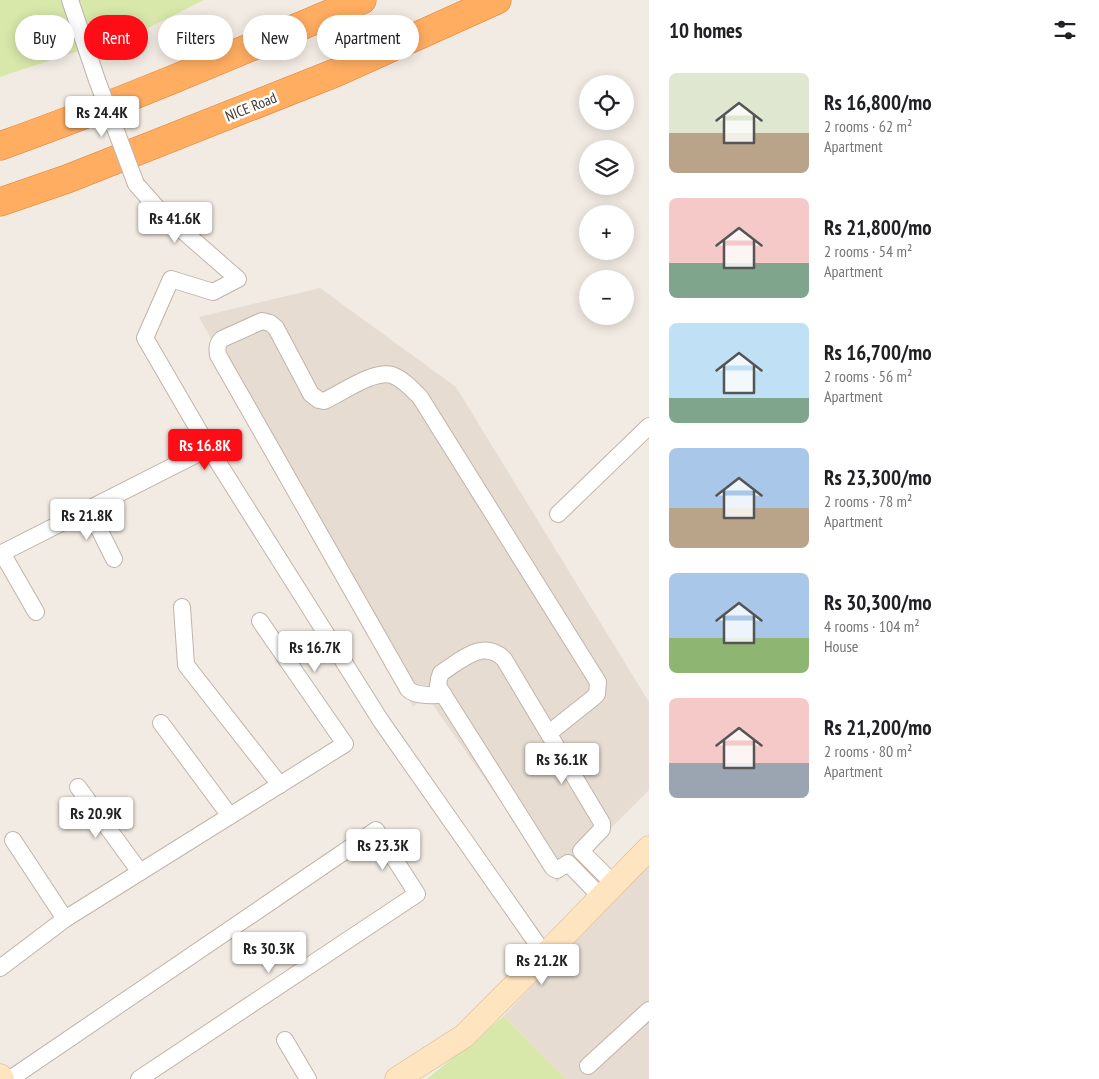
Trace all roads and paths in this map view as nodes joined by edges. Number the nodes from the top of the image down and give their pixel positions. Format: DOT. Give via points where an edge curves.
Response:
graph roads {
  1 [pos="70,0"];
  2 [pos="362,0"];
  3 [pos="497,0"];
  4 [pos="0,146"];
  5 [pos="0,202"];
  6 [pos="649,426"];
  7 [pos="209,448"];
  8 [pos="89,509"];
  9 [pos="558,514"];
  10 [pos="1,553"];
  11 [pos="114,559"];
  12 [pos="182,607"];
  13 [pos="36,612"];
  14 [pos="260,621"];
  15 [pos="444,695"];
  16 [pos="161,724"];
  17 [pos="549,733"];
  18 [pos="280,785"];
  19 [pos="78,787"];
  20 [pos="230,816"];
  21 [pos="13,840"];
  22 [pos="649,848"];
  23 [pos="581,851"];
  24 [pos="568,863"];
  25 [pos="140,872"];
  26 [pos="608,891"];
  27 [pos="66,920"];
  28 [pos="545,955"];
  29 [pos="2,962"];
  30 [pos="649,1010"];
  31 [pos="285,1040"];
  32 [pos="588,1066"];
  33 [pos="10,1079"];
  34 [pos="139,1079"];
  35 [pos="308,1079"];
  36 [pos="398,1079"];
  1 -- 7 [label="street, bridge" via="136,184 159,210 238,279 213,292 171,279 145,338"];
  2 -- 4 [label="highway" via="196,71"];
  3 -- 5 [label="highway, NICE Road" via="335,73 67,180"];
  6 -- 9 [label="street"];
  7 -- 8 [label="street"];
  7 -- 28 [label="street" via="381,722"];
  8 -- 10 [label="street"];
  8 -- 11 [label="street"];
  10 -- 13 [label="street"];
  12 -- 18 [label="street" via="186,665"];
  14 -- 18 [label="street" via="345,744"];
  15 -- 17 [label="street" via="438,686 441,674 472,653 490,650 504,659"];
  15 -- 17 [label="street" via="417,694 408,689 218,355 217,346 222,339 262,321 270,322 311,394 320,400 383,374 394,376 420,397 598,682 597,694"];
  15 -- 24 [label="street" via="553,868 557,870"];
  16 -- 20 [label="street"];
  17 -- 23 [label="street" via="602,823 602,829"];
  18 -- 20 [label="street"];
  19 -- 25 [label="street"];
  20 -- 25 [label="street"];
  21 -- 27 [label="street"];
  22 -- 26 [label="street"];
  23 -- 24 [label="street"];
  23 -- 26 [label="street"];
  24 -- 26 [label="street"];
  25 -- 27 [label="street"];
  26 -- 28 [label="street"];
  27 -- 29 [label="street"];
  28 -- 36 [label="street" via="464,1036"];
  30 -- 32 [label="street"];
  31 -- 35 [label="street"];
  33 -- 34 [label="street" via="376,830 417,894"];
}
